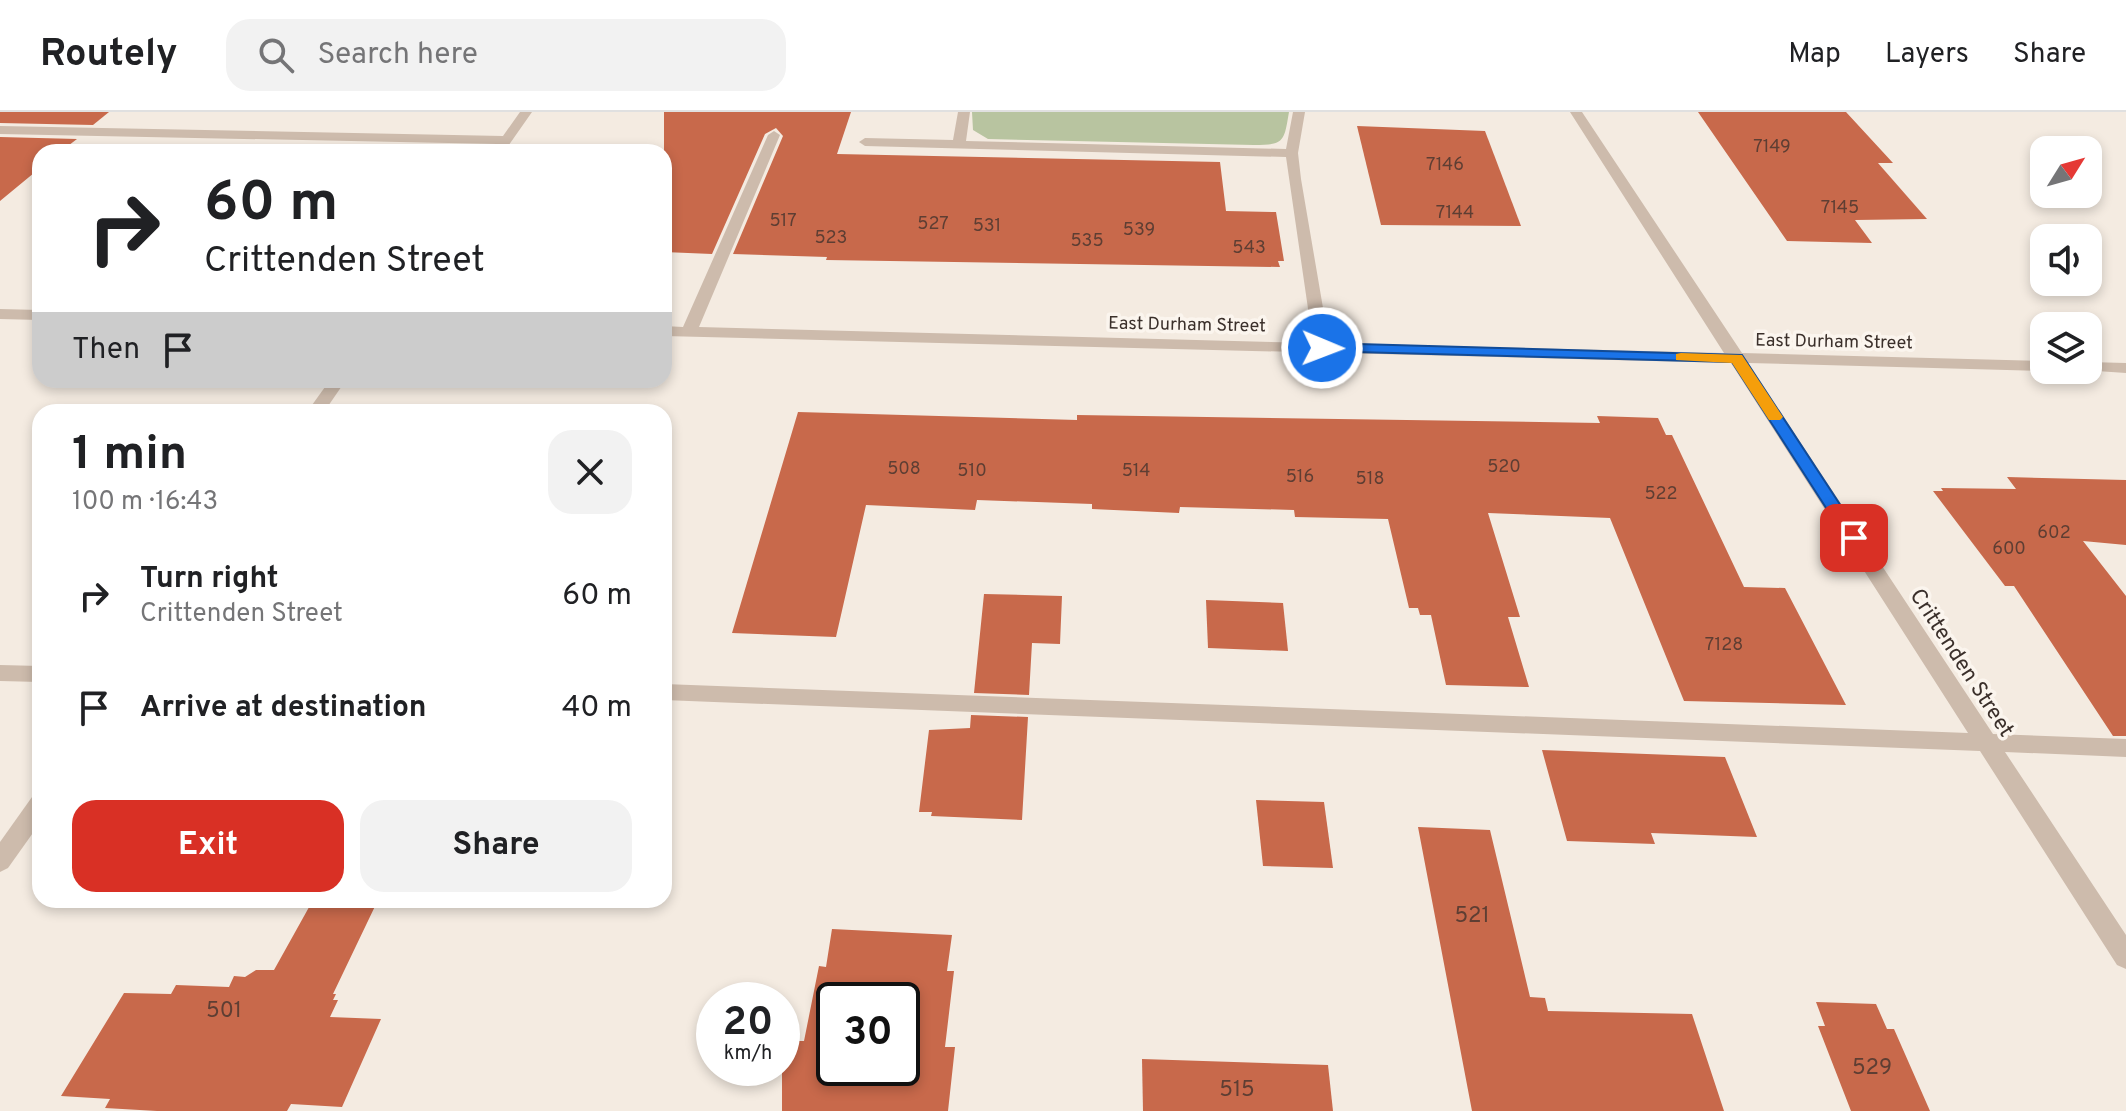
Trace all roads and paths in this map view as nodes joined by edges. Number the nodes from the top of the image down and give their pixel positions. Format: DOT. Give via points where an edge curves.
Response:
graph roads {
  1 [pos="526,112"];
  2 [pos="964,112"];
  3 [pos="1299,112"];
  4 [pos="1576,112"];
  5 [pos="0,130"];
  6 [pos="774,135"];
  7 [pos="506,140"];
  8 [pos="865,142"];
  9 [pos="503,144"];
  10 [pos="959,145"];
  11 [pos="1292,153"];
  12 [pos="0,314"];
  13 [pos="32,315"];
  14 [pos="672,331"];
  15 [pos="689,332"];
  16 [pos="1322,348"];
  17 [pos="1737,358"];
  18 [pos="2030,366"];
  19 [pos="2102,367"];
  20 [pos="2126,368"];
  21 [pos="0,673"];
  22 [pos="32,674"];
  23 [pos="672,692"];
  24 [pos="1987,743"];
  25 [pos="2126,748"];
  26 [pos="32,815"];
  27 [pos="0,861"];
  28 [pos="2126,957"];
  1 -- 7 [label="street"];
  2 -- 10 [label="street"];
  3 -- 11 [label="street"];
  4 -- 17 [label="street, Crittenden Street"];
  5 -- 7 [label="street"];
  6 -- 15 [label="street"];
  7 -- 9 [label="street"];
  8 -- 10 [label="street"];
  10 -- 11 [label="street"];
  11 -- 16 [label="street"];
  12 -- 13 [label="street"];
  14 -- 15 [label="street, East Durham Street"];
  15 -- 16 [label="street, East Durham Street"];
  16 -- 17 [label="street, East Durham Street"];
  17 -- 18 [label="street, East Durham Street"];
  17 -- 24 [label="street, Crittenden Street"];
  19 -- 20 [label="street"];
  21 -- 22 [label="street"];
  23 -- 24 [label="street"];
  24 -- 25 [label="street"];
  24 -- 28 [label="street, Crittenden Street"];
  26 -- 27 [label="street"];
}
